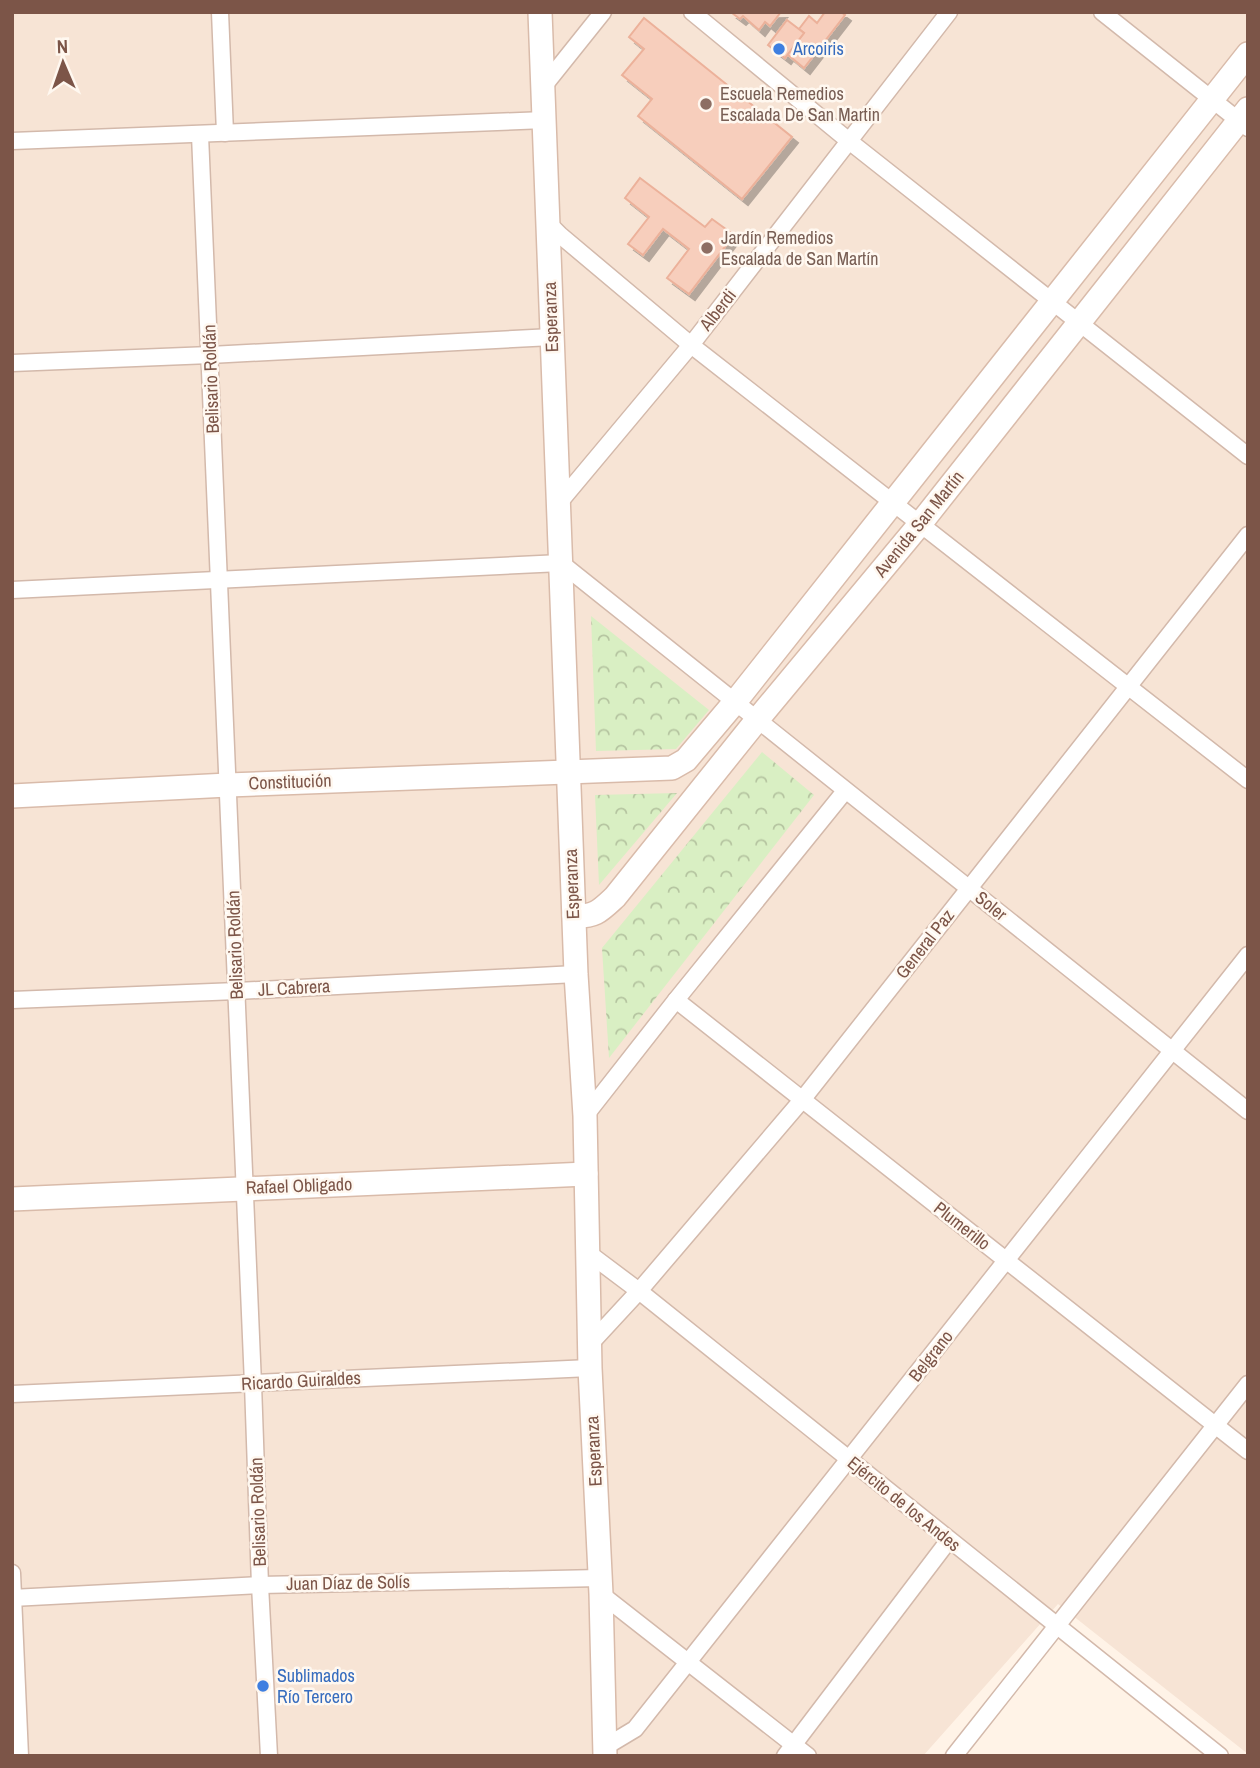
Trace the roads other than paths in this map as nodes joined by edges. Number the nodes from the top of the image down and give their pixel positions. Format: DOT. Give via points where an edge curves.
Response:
graph roads {
  1 [pos="220,12"];
  2 [pos="540,12"];
  3 [pos="603,12"];
  4 [pos="692,12"];
  5 [pos="949,12"];
  6 [pos="1102,12"];
  7 [pos="1248,54"];
  8 [pos="544,87"];
  9 [pos="1212,100"];
  10 [pos="1245,119"];
  11 [pos="545,120"];
  12 [pos="225,134"];
  13 [pos="200,135"];
  14 [pos="12,141"];
  15 [pos="849,141"];
  16 [pos="548,223"];
  17 [pos="1052,301"];
  18 [pos="1079,324"];
  19 [pos="552,337"];
  20 [pos="691,345"];
  21 [pos="210,355"];
  22 [pos="12,363"];
  23 [pos="1248,456"];
  24 [pos="893,502"];
  25 [pos="558,504"];
  26 [pos="920,524"];
  27 [pos="1248,535"];
  28 [pos="561,563"];
  29 [pos="219,580"];
  30 [pos="12,590"];
  31 [pos="1128,686"];
  32 [pos="735,702"];
  33 [pos="757,720"];
  34 [pos="568,772"];
  35 [pos="1248,780"];
  36 [pos="228,785"];
  37 [pos="845,791"];
  38 [pos="12,796"];
  39 [pos="969,888"];
  40 [pos="574,915"];
  41 [pos="1248,955"];
  42 [pos="576,974"];
  43 [pos="237,991"];
  44 [pos="12,1000"];
  45 [pos="676,1000"];
  46 [pos="1172,1051"];
  47 [pos="802,1100"];
  48 [pos="1248,1111"];
  49 [pos="585,1116"];
  50 [pos="586,1174"];
  51 [pos="245,1189"];
  52 [pos="12,1199"];
  53 [pos="587,1252"];
  54 [pos="1006,1261"];
  55 [pos="639,1291"];
  56 [pos="590,1344"];
  57 [pos="590,1368"];
  58 [pos="253,1384"];
  59 [pos="1248,1384"];
  60 [pos="12,1394"];
  61 [pos="1215,1426"];
  62 [pos="1248,1451"];
  63 [pos="849,1460"];
  64 [pos="949,1540"];
  65 [pos="12,1573"];
  66 [pos="260,1585"];
  67 [pos="600,1586"];
  68 [pos="13,1598"];
  69 [pos="1057,1626"];
  70 [pos="688,1664"];
  71 [pos="789,1750"];
  72 [pos="605,1751"];
  73 [pos="20,1756"];
  74 [pos="269,1756"];
  75 [pos="808,1756"];
  76 [pos="954,1756"];
  77 [pos="1220,1756"];
  1 -- 12 [label="street"];
  2 -- 8 [label="main road, Esperanza"];
  3 -- 8 [label="street"];
  4 -- 15 [label="street"];
  5 -- 15 [label="street, Alberdi"];
  6 -- 9 [label="street"];
  7 -- 9 [label="main road, Avenida San Martín"];
  8 -- 11 [label="main road, Esperanza"];
  9 -- 10 [label="street"];
  9 -- 17 [label="main road, Avenida San Martín"];
  10 -- 18 [label="main road, Avenida San Martín"];
  11 -- 12 [label="street"];
  11 -- 16 [label="main road, Esperanza"];
  12 -- 13 [label="street"];
  13 -- 14 [label="street"];
  13 -- 21 [label="street, Belisario Roldán"];
  15 -- 17 [label="street"];
  15 -- 20 [label="street, Alberdi"];
  16 -- 19 [label="main road, Esperanza"];
  16 -- 20 [label="street"];
  17 -- 18 [label="street"];
  17 -- 24 [label="main road, Avenida San Martín"];
  18 -- 23 [label="street"];
  18 -- 26 [label="main road, Avenida San Martín"];
  19 -- 21 [label="street"];
  19 -- 25 [label="main road, Esperanza"];
  20 -- 24 [label="street"];
  20 -- 25 [label="street, Alberdi"];
  21 -- 22 [label="street"];
  21 -- 29 [label="street, Belisario Roldán"];
  24 -- 26 [label="street"];
  24 -- 32 [label="main road, Avenida San Martín"];
  25 -- 28 [label="main road, Esperanza"];
  26 -- 31 [label="street"];
  26 -- 33 [label="main road, Avenida San Martín"];
  27 -- 31 [label="street, General Paz"];
  28 -- 29 [label="street"];
  28 -- 32 [label="street, Soler"];
  28 -- 34 [label="main road, Esperanza"];
  29 -- 30 [label="street"];
  29 -- 36 [label="street, Belisario Roldán"];
  31 -- 35 [label="street"];
  31 -- 39 [label="street, General Paz"];
  32 -- 33 [label="street, Soler"];
  32 -- 34 [label="main road, Avenida San Martín" via="686,760 672,768"];
  33 -- 37 [label="street, Soler"];
  33 -- 40 [label="main road, Avenida San Martín" via="615,897 598,912"];
  34 -- 36 [label="main road, Constitución"];
  34 -- 40 [label="main road, Esperanza"];
  36 -- 38 [label="main road, Constitución"];
  36 -- 43 [label="street, Belisario Roldán"];
  37 -- 39 [label="street, Soler"];
  37 -- 45 [label="street"];
  39 -- 46 [label="street, Soler"];
  39 -- 47 [label="street, General Paz"];
  40 -- 42 [label="main road, Esperanza"];
  41 -- 46 [label="street, Belgrano"];
  42 -- 43 [label="street, JL Cabrera"];
  42 -- 49 [label="main road, Esperanza"];
  43 -- 44 [label="street, JL Cabrera"];
  43 -- 51 [label="street, Belisario Roldán"];
  45 -- 47 [label="street, Plumerillo"];
  45 -- 49 [label="street"];
  46 -- 48 [label="street, Soler"];
  46 -- 54 [label="street, Belgrano"];
  47 -- 54 [label="street, Plumerillo"];
  47 -- 55 [label="street, General Paz"];
  49 -- 50 [label="main road, Esperanza"];
  50 -- 51 [label="main road, Rafael Obligado"];
  50 -- 53 [label="main road, Esperanza"];
  51 -- 52 [label="main road, Rafael Obligado"];
  51 -- 58 [label="street, Belisario Roldán"];
  53 -- 55 [label="street, Ejército de los Andes"];
  53 -- 56 [label="main road, Esperanza"];
  54 -- 61 [label="street, Plumerillo"];
  54 -- 63 [label="street, Belgrano"];
  55 -- 56 [label="street, General Paz"];
  55 -- 63 [label="street, Ejército de los Andes"];
  56 -- 57 [label="main road, Esperanza"];
  57 -- 58 [label="street, Ricardo Guiraldes"];
  57 -- 67 [label="main road, Esperanza"];
  58 -- 60 [label="street, Ricardo Guiraldes"];
  58 -- 66 [label="street, Belisario Roldán"];
  59 -- 61 [label="street"];
  61 -- 62 [label="street, Plumerillo"];
  61 -- 69 [label="street"];
  63 -- 64 [label="street, Ejército de los Andes"];
  63 -- 70 [label="street, Belgrano"];
  64 -- 69 [label="street, Ejército de los Andes"];
  64 -- 71 [label="street"];
  65 -- 68 [label="street"];
  66 -- 67 [label="street, Juan Díaz de Solís"];
  66 -- 68 [label="street, Juan Díaz de Solís"];
  66 -- 74 [label="street, Belisario Roldán"];
  67 -- 70 [label="street"];
  67 -- 72 [label="main road, Esperanza"];
  68 -- 73 [label="street"];
  69 -- 76 [label="street"];
  69 -- 77 [label="street, Ejército de los Andes"];
  70 -- 71 [label="street"];
  70 -- 72 [label="street, Belgrano" via="635,1729"];
  71 -- 75 [label="street"];
}
